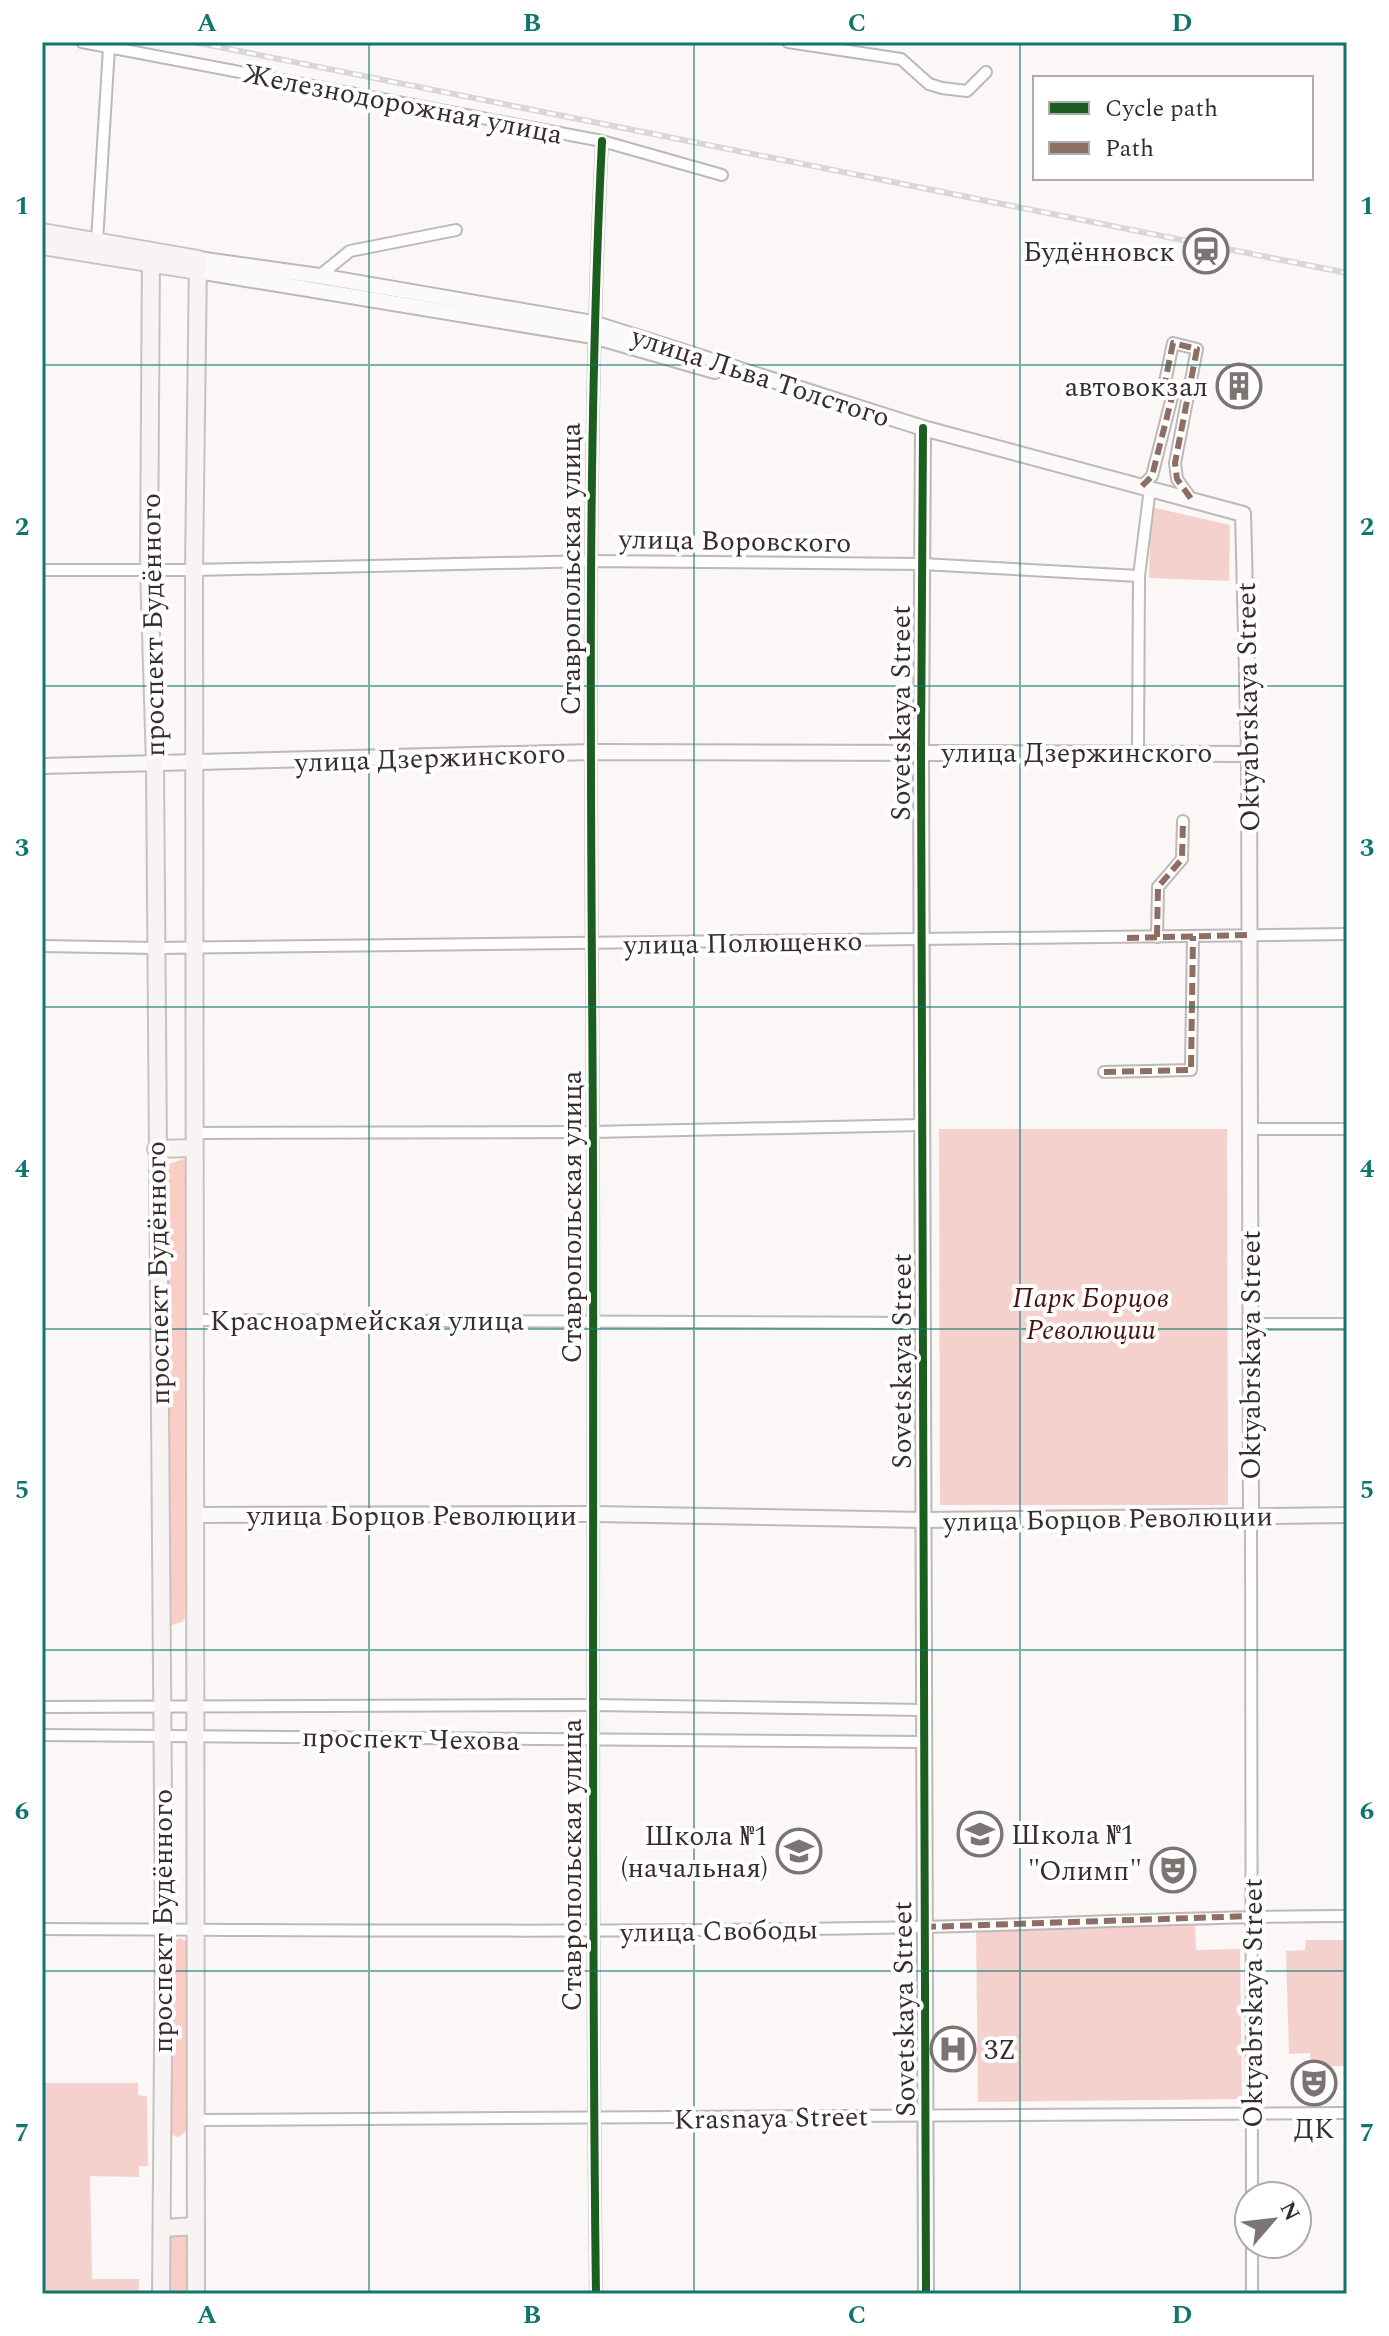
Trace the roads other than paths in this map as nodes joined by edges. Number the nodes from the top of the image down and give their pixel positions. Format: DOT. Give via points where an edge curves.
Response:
graph roads {
  1 [pos="82,42"];
  2 [pos="788,42"];
  3 [pos="109,48"];
  4 [pos="986,72"];
  5 [pos="602,141"];
  6 [pos="722,175"];
  7 [pos="456,230"];
  8 [pos="42,232"];
  9 [pos="97,241"];
  10 [pos="42,246"];
  11 [pos="152,258"];
  12 [pos="198,265"];
  13 [pos="319,276"];
  14 [pos="593,329"];
  15 [pos="923,430"];
  16 [pos="1146,487"];
  17 [pos="1192,500"];
  18 [pos="1243,514"];
  19 [pos="591,561"];
  20 [pos="922,564"];
  21 [pos="149,569"];
  22 [pos="42,570"];
  23 [pos="194,570"];
  24 [pos="1139,576"];
  25 [pos="921,751"];
  26 [pos="592,752"];
  27 [pos="1138,752"];
  28 [pos="1249,754"];
  29 [pos="196,763"];
  30 [pos="155,764"];
  31 [pos="42,766"];
  32 [pos="1183,821"];
  33 [pos="1347,934"];
  34 [pos="1249,935"];
  35 [pos="1193,936"];
  36 [pos="1157,937"];
  37 [pos="922,940"];
  38 [pos="592,944"];
  39 [pos="42,946"];
  40 [pos="156,948"];
  41 [pos="195,948"];
  42 [pos="1104,1072"];
  43 [pos="922,1125"];
  44 [pos="1249,1129"];
  45 [pos="1347,1129"];
  46 [pos="593,1132"];
  47 [pos="194,1140"];
  48 [pos="156,1149"];
  49 [pos="195,1320"];
  50 [pos="593,1321"];
  51 [pos="922,1323"];
  52 [pos="1249,1324"];
  53 [pos="1347,1324"];
  54 [pos="594,1514"];
  55 [pos="197,1515"];
  56 [pos="1347,1515"];
  57 [pos="1251,1516"];
  58 [pos="923,1520"];
  59 [pos="593,1705"];
  60 [pos="42,1707"];
  61 [pos="161,1708"];
  62 [pos="196,1708"];
  63 [pos="923,1710"];
  64 [pos="42,1735"];
  65 [pos="195,1735"];
  66 [pos="162,1736"];
  67 [pos="592,1741"];
  68 [pos="924,1742"];
  69 [pos="1251,1916"];
  70 [pos="1347,1916"];
  71 [pos="924,1927"];
  72 [pos="42,1929"];
  73 [pos="195,1929"];
  74 [pos="164,1930"];
  75 [pos="592,1932"];
  76 [pos="1252,2112"];
  77 [pos="1347,2113"];
  78 [pos="927,2115"];
  79 [pos="594,2119"];
  80 [pos="195,2120"];
  81 [pos="1252,2180"];
  82 [pos="196,2226"];
  83 [pos="162,2228"];
  84 [pos="1252,2260"];
  85 [pos="161,2294"];
  86 [pos="196,2294"];
  87 [pos="596,2294"];
  88 [pos="926,2294"];
  89 [pos="1252,2294"];
  1 -- 3 [label="street, Железнодорожная улица"];
  2 -- 4 [label="street" via="901,59 929,84 942,88 967,91"];
  3 -- 5 [label="street, Железнодорожная улица"];
  3 -- 9 [label="street"];
  5 -- 6 [label="street, Железнодорожная улица"];
  5 -- 14 [label="street, Ставропольская улица"];
  7 -- 13 [label="street" via="350,251"];
  8 -- 9 [label="main road, улица Льва Толстого"];
  9 -- 11 [label="main road, улица Льва Толстого"];
  10 -- 11 [label="main road, улица Льва Толстого"];
  11 -- 12 [label="main road, улица Льва Толстого"];
  11 -- 21 [label="main road, проспект Будённого"];
  12 -- 13 [label="street, улица Льва Толстого"];
  12 -- 14 [label="street, улица Льва Толстого"];
  12 -- 23 [label="main road, проспект Будённого"];
  13 -- 14 [label="street, улица Льва Толстого"];
  14 -- 15 [label="street, улица Льва Толстого"];
  14 -- 19 [label="street, Ставропольская улица"];
  15 -- 16 [label="street, улица Льва Толстого"];
  15 -- 20 [label="street, Sovetskaya Street"];
  16 -- 17 [label="street, улица Льва Толстого"];
  16 -- 17 [label="street" via="1173,393 1164,387 1173,343 1197,349 1175,463 1177,479"];
  16 -- 24 [label="street"];
  17 -- 18 [label="street, улица Льва Толстого"];
  18 -- 28 [label="street, Oktyabrskaya Street"];
  19 -- 20 [label="street, улица Воровского"];
  19 -- 23 [label="street, улица Воровского"];
  19 -- 26 [label="street, Ставропольская улица"];
  20 -- 24 [label="street, улица Воровского"];
  20 -- 25 [label="street, Sovetskaya Street"];
  21 -- 22 [label="street, улица Воровского"];
  21 -- 23 [label="street, улица Воровского"];
  21 -- 30 [label="main road, проспект Будённого"];
  23 -- 29 [label="main road, проспект Будённого"];
  24 -- 27 [label="street"];
  25 -- 26 [label="street, улица Дзержинского"];
  25 -- 27 [label="street, улица Дзержинского"];
  25 -- 37 [label="street, Sovetskaya Street"];
  26 -- 29 [label="street, улица Дзержинского"];
  26 -- 38 [label="street, Ставропольская улица"];
  27 -- 28 [label="street, улица Дзержинского"];
  28 -- 34 [label="street, Oktyabrskaya Street"];
  29 -- 30 [label="street, улица Дзержинского"];
  29 -- 41 [label="main road, проспект Будённого"];
  30 -- 31 [label="street, улица Дзержинского"];
  30 -- 40 [label="main road, проспект Будённого"];
  32 -- 36 [label="street" via="1182,859 1158,887"];
  33 -- 34 [label="street, улица Полющенко"];
  34 -- 35 [label="street, улица Полющенко"];
  34 -- 44 [label="street, Oktyabrskaya Street"];
  35 -- 36 [label="street, улица Полющенко"];
  35 -- 42 [label="street" via="1191,1070"];
  36 -- 37 [label="street, улица Полющенко"];
  37 -- 38 [label="street, улица Полющенко"];
  37 -- 43 [label="street, Sovetskaya Street"];
  38 -- 41 [label="street, улица Полющенко"];
  38 -- 46 [label="street, Ставропольская улица"];
  39 -- 40 [label="street, улица Полющенко"];
  40 -- 41 [label="street, улица Полющенко"];
  40 -- 48 [label="main road, проспект Будённого"];
  41 -- 47 [label="main road, проспект Будённого"];
  43 -- 46 [label="street"];
  43 -- 51 [label="street, Sovetskaya Street"];
  44 -- 45 [label="street"];
  44 -- 52 [label="street, Oktyabrskaya Street"];
  46 -- 47 [label="street"];
  46 -- 50 [label="street, Ставропольская улица"];
  47 -- 48 [label="main road"];
  47 -- 49 [label="main road, проспект Будённого"];
  48 -- 61 [label="main road, проспект Будённого"];
  49 -- 50 [label="street, Красноармейская улица"];
  49 -- 55 [label="main road, проспект Будённого"];
  50 -- 51 [label="street, Красноармейская улица"];
  50 -- 54 [label="street, Ставропольская улица"];
  51 -- 58 [label="street, Sovetskaya Street"];
  52 -- 53 [label="street"];
  52 -- 57 [label="street, Oktyabrskaya Street"];
  54 -- 55 [label="street, улица Борцов Революции"];
  54 -- 58 [label="street, улица Борцов Революции"];
  54 -- 59 [label="street, Ставропольская улица"];
  55 -- 62 [label="main road, проспект Будённого"];
  56 -- 57 [label="street, улица Борцов Революции"];
  57 -- 58 [label="street, улица Борцов Революции"];
  57 -- 69 [label="street, Oktyabrskaya Street"];
  58 -- 63 [label="street, Sovetskaya Street"];
  59 -- 62 [label="street, проспект Чехова"];
  59 -- 63 [label="street, проспект Чехова"];
  59 -- 67 [label="street, Ставропольская улица"];
  60 -- 61 [label="street, проспект Чехова"];
  61 -- 62 [label="street, проспект Чехова"];
  61 -- 66 [label="main road, проспект Будённого"];
  62 -- 65 [label="main road, проспект Будённого"];
  63 -- 68 [label="street, Sovetskaya Street"];
  64 -- 66 [label="street, проспект Чехова"];
  65 -- 66 [label="street, проспект Чехова"];
  65 -- 67 [label="street, проспект Чехова"];
  65 -- 73 [label="main road, проспект Будённого"];
  66 -- 74 [label="main road, проспект Будённого"];
  67 -- 68 [label="street, проспект Чехова"];
  67 -- 75 [label="street, Ставропольская улица"];
  68 -- 71 [label="street, Sovetskaya Street"];
  69 -- 70 [label="street, улица Свободы"];
  69 -- 71 [label="street, улица Свободы"];
  69 -- 76 [label="street, Oktyabrskaya Street"];
  71 -- 75 [label="street, улица Свободы"];
  71 -- 78 [label="street, Sovetskaya Street"];
  72 -- 74 [label="street, улица Свободы"];
  73 -- 74 [label="street, улица Свободы"];
  73 -- 75 [label="street, улица Свободы"];
  73 -- 80 [label="main road, проспект Будённого"];
  74 -- 83 [label="main road, проспект Будённого"];
  75 -- 79 [label="street, Ставропольская улица"];
  76 -- 77 [label="street, Krasnaya Street"];
  76 -- 78 [label="street, Krasnaya Street"];
  76 -- 81 [label="street, Oktyabrskaya Street"];
  78 -- 79 [label="street, Krasnaya Street"];
  78 -- 88 [label="street, Sovetskaya Street"];
  79 -- 80 [label="street, Krasnaya Street"];
  79 -- 87 [label="street, Ставропольская улица"];
  80 -- 82 [label="main road, проспект Будённого"];
  82 -- 83 [label="main road"];
  82 -- 86 [label="main road, проспект Будённого"];
  83 -- 85 [label="main road, проспект Будённого"];
  84 -- 89 [label="street"];
}
